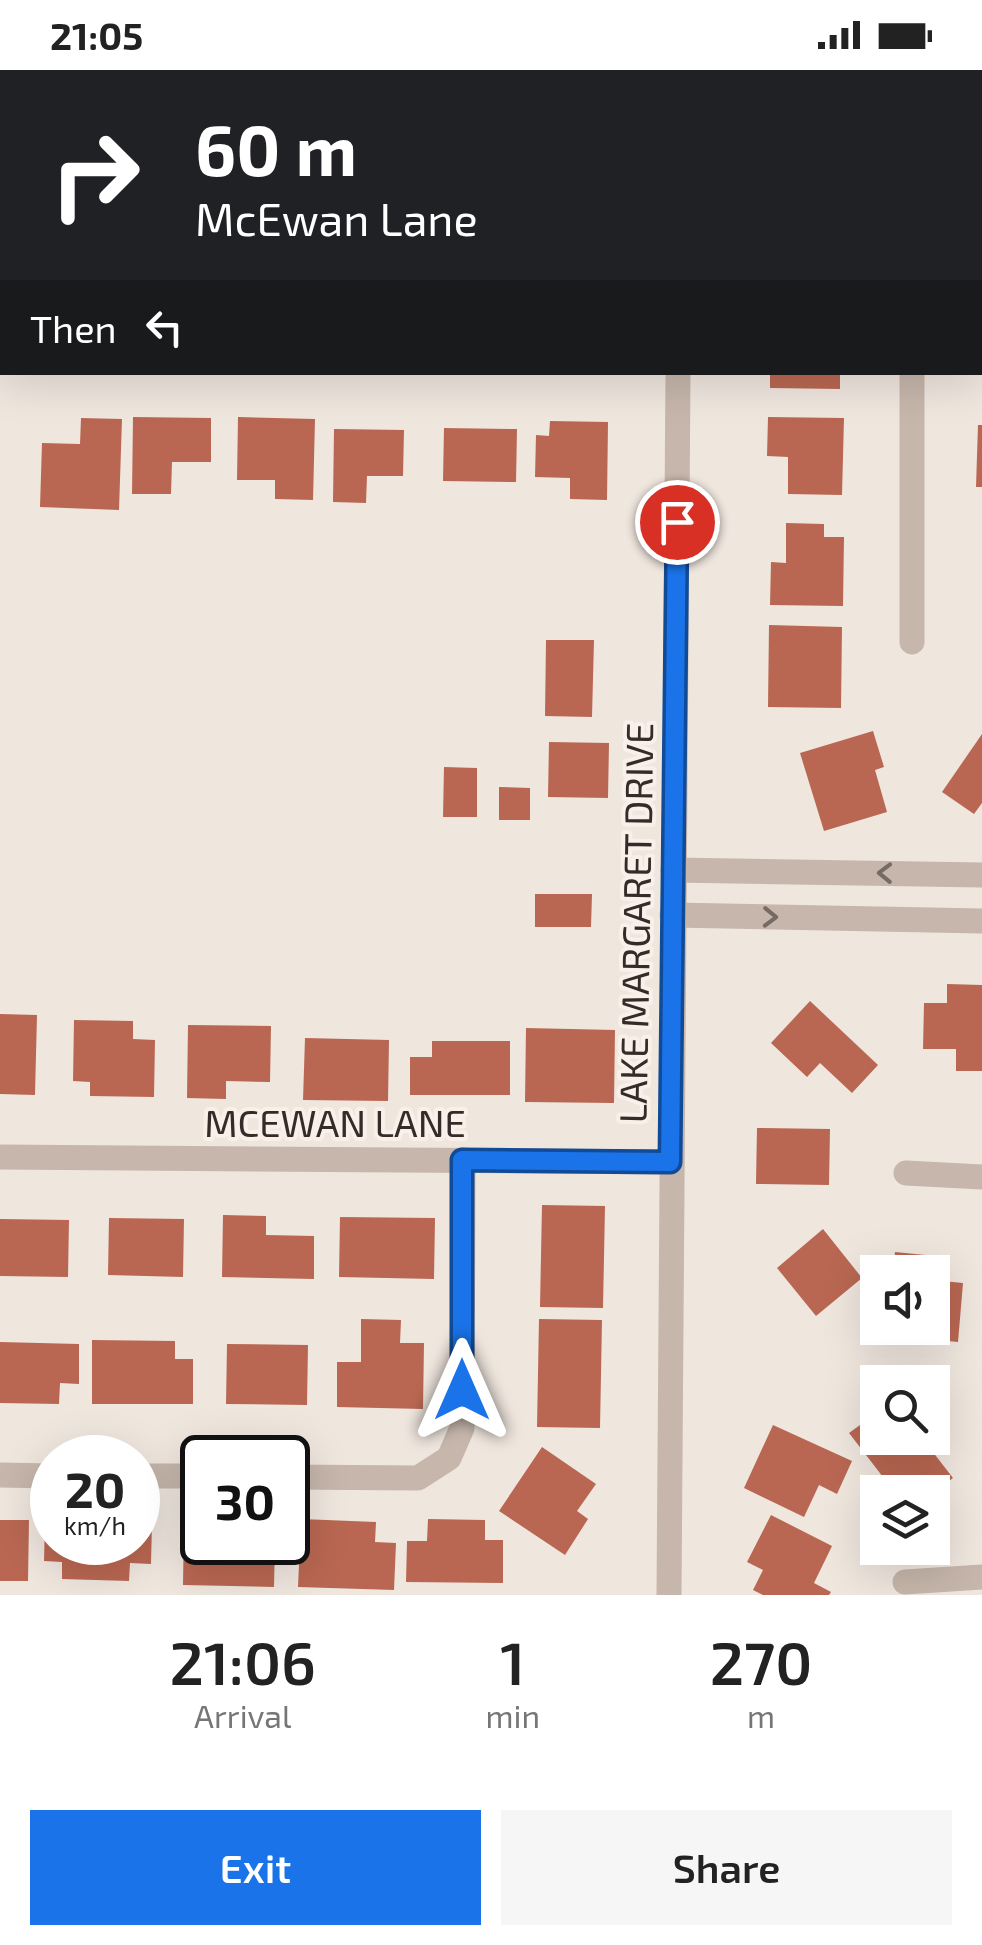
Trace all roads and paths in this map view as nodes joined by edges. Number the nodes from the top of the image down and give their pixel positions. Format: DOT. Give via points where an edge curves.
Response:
graph roads {
  1 [pos="678,375"];
  2 [pos="912,375"];
  3 [pos="912,642"];
  4 [pos="673,870"];
  5 [pos="982,875"];
  6 [pos="672,915"];
  7 [pos="982,921"];
  8 [pos="0,1157"];
  9 [pos="462,1160"];
  10 [pos="670,1162"];
  11 [pos="906,1173"];
  12 [pos="982,1177"];
  13 [pos="0,1475"];
  14 [pos="30,1476"];
  15 [pos="310,1477"];
  16 [pos="982,1578"];
  17 [pos="906,1582"];
  18 [pos="669,1595"];
  1 -- 4 [label="street, LAKE MARGARET DRIVE"];
  2 -- 3 [label="street"];
  5 -- 4 [label="street, one-way"];
  4 -- 6 [label="street, LAKE MARGARET DRIVE"];
  6 -- 7 [label="street, one-way"];
  6 -- 10 [label="street, LAKE MARGARET DRIVE"];
  8 -- 9 [label="street, MCEWAN LANE"];
  9 -- 10 [label="street, MCEWAN LANE"];
  9 -- 15 [label="street" via="462,1428 448,1458 418,1478"];
  10 -- 18 [label="street, LAKE MARGARET DRIVE"];
  11 -- 12 [label="street"];
  13 -- 14 [label="street"];
  16 -- 17 [label="street"];
}
